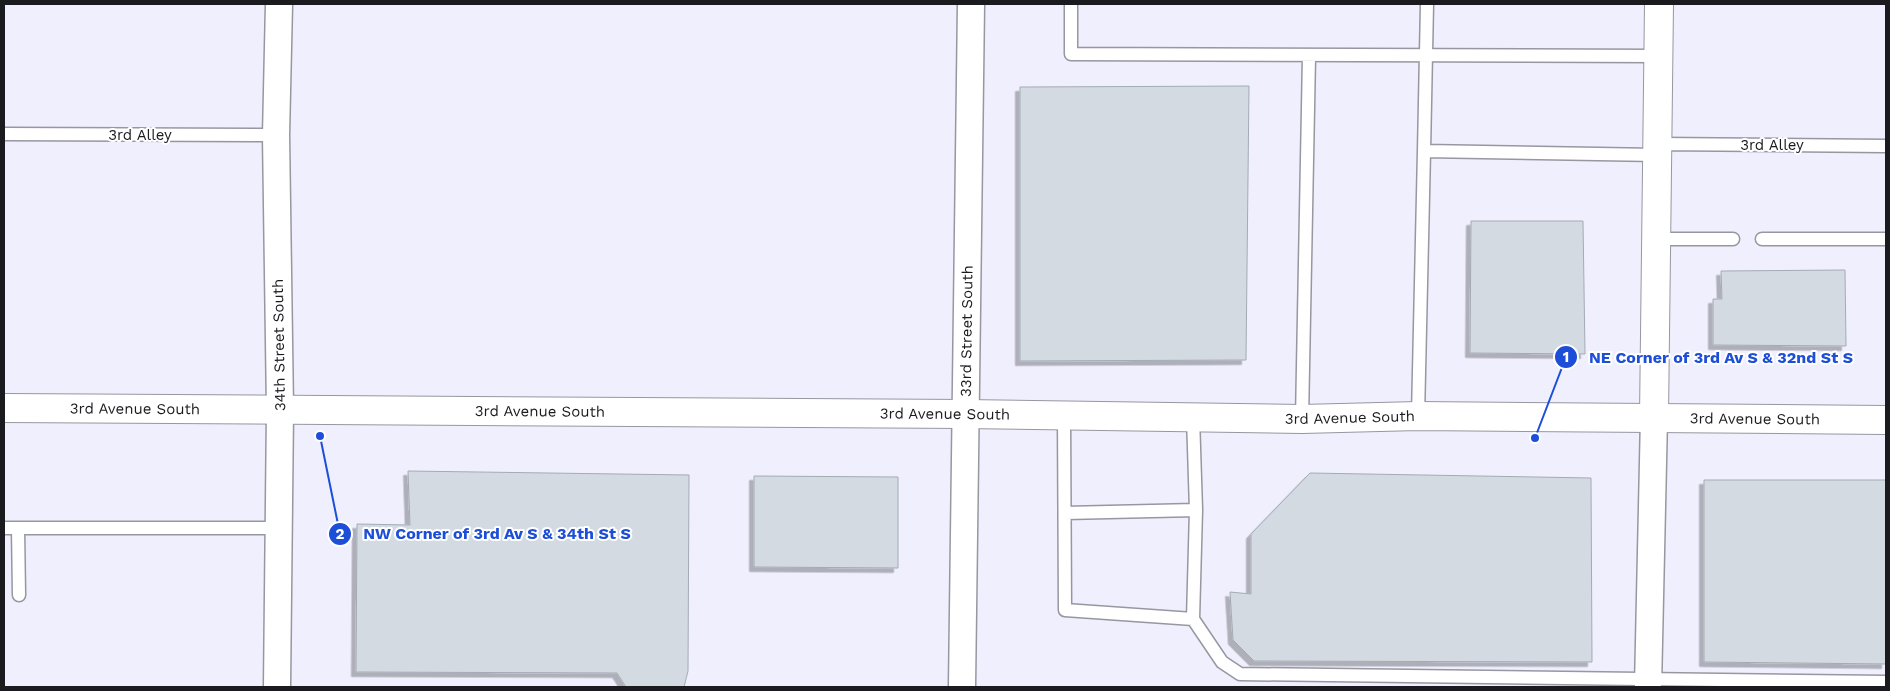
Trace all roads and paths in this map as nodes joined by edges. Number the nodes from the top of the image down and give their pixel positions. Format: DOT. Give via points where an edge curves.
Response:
graph roads {
  1 [pos="279,4"];
  2 [pos="971,4"];
  3 [pos="1071,4"];
  4 [pos="1427,4"];
  5 [pos="1659,4"];
  6 [pos="1309,56"];
  7 [pos="1426,56"];
  8 [pos="1658,56"];
  9 [pos="4,134"];
  10 [pos="276,136"];
  11 [pos="1886,146"];
  12 [pos="1657,150"];
  13 [pos="1424,151"];
  14 [pos="1656,239"];
  15 [pos="1732,239"];
  16 [pos="1762,239"];
  17 [pos="1886,239"];
  18 [pos="4,408"];
  19 [pos="280,410"];
  20 [pos="965,414"];
  21 [pos="1064,415"];
  22 [pos="1418,416"];
  23 [pos="1193,418"];
  24 [pos="1654,418"];
  25 [pos="1302,419"];
  26 [pos="1886,420"];
  27 [pos="1196,510"];
  28 [pos="1065,513"];
  29 [pos="4,528"];
  30 [pos="18,528"];
  31 [pos="279,528"];
  32 [pos="19,595"];
  33 [pos="1193,618"];
  34 [pos="1886,682"];
  35 [pos="1648,684"];
  36 [pos="277,687"];
  37 [pos="962,687"];
  1 -- 10 [label="street, 34th Street South"];
  2 -- 20 [label="street, 33rd Street South"];
  3 -- 6 [label="lane" via="1071,54"];
  4 -- 7 [label="lane"];
  5 -- 8 [label="main road"];
  6 -- 7 [label="lane"];
  6 -- 25 [label="lane"];
  7 -- 8 [label="lane"];
  7 -- 13 [label="lane"];
  8 -- 12 [label="main road"];
  9 -- 10 [label="lane, 3rd Alley"];
  10 -- 19 [label="street, 34th Street South"];
  11 -- 12 [label="lane, 3rd Alley"];
  12 -- 13 [label="lane, 3rd Alley"];
  12 -- 14 [label="main road"];
  13 -- 22 [label="lane"];
  14 -- 15 [label="lane"];
  14 -- 24 [label="main road"];
  16 -- 17 [label="lane"];
  18 -- 19 [label="main road, 3rd Avenue South"];
  19 -- 20 [label="main road, 3rd Avenue South"];
  19 -- 31 [label="street, 34th Street South"];
  20 -- 21 [label="main road, 3rd Avenue South"];
  20 -- 37 [label="street, 33rd Street South"];
  21 -- 23 [label="main road, 3rd Avenue South"];
  21 -- 28 [label="lane"];
  22 -- 24 [label="main road, 3rd Avenue South"];
  22 -- 25 [label="main road, 3rd Avenue South"];
  23 -- 25 [label="main road, 3rd Avenue South"];
  23 -- 27 [label="lane"];
  24 -- 26 [label="main road, 3rd Avenue South"];
  24 -- 35 [label="street"];
  27 -- 28 [label="lane"];
  27 -- 33 [label="lane"];
  28 -- 33 [label="lane" via="1065,610"];
  29 -- 30 [label="lane"];
  30 -- 31 [label="lane"];
  30 -- 32 [label="lane"];
  31 -- 36 [label="street, 34th Street South"];
  33 -- 35 [label="lane" via="1222,662 1240,674 1576,677"];
  34 -- 35 [label="lane"];
}
